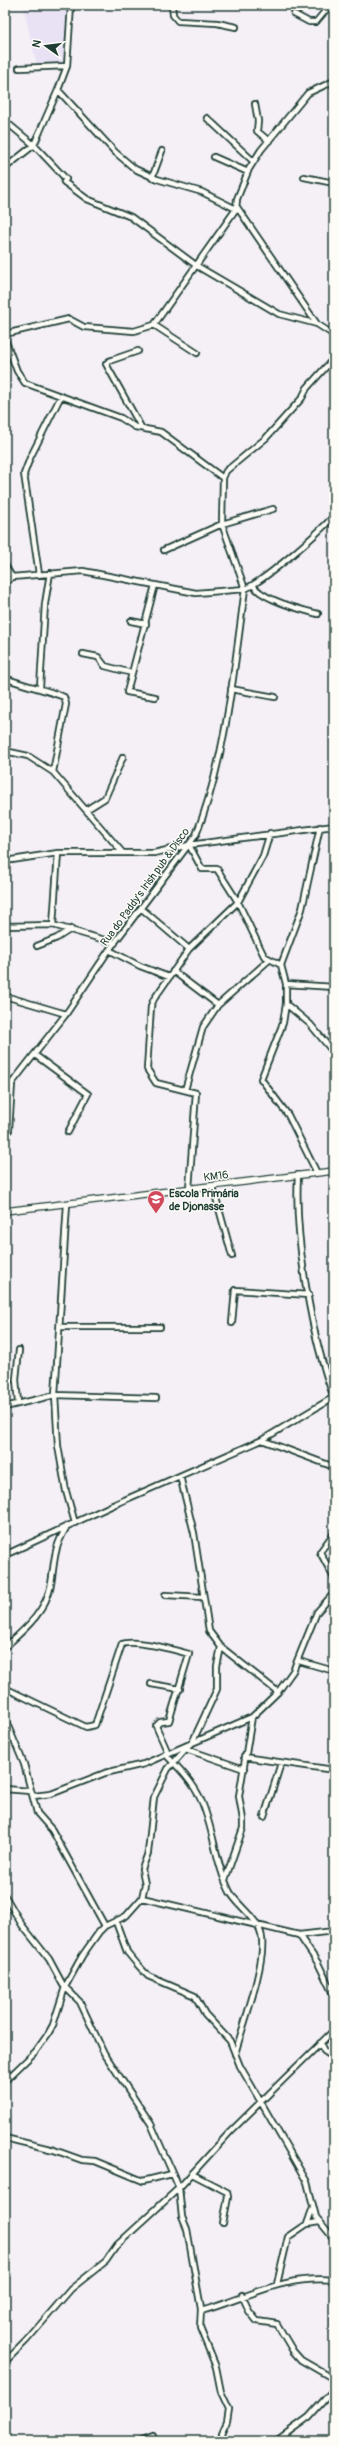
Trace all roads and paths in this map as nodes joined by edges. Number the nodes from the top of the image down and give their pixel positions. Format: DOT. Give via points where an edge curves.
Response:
graph roads {
  1 [pos="71,5"];
  2 [pos="172,5"];
  3 [pos="330,5"];
  4 [pos="294,14"];
  5 [pos="236,27"];
  6 [pos="67,66"];
  7 [pos="19,68"];
  8 [pos="334,81"];
  9 [pos="58,90"];
  10 [pos="255,104"];
  11 [pos="207,118"];
  12 [pos="5,121"];
  13 [pos="269,141"];
  14 [pos="34,145"];
  15 [pos="162,151"];
  16 [pos="214,157"];
  17 [pos="253,161"];
  18 [pos="5,168"];
  19 [pos="248,172"];
  20 [pos="304,177"];
  21 [pos="152,178"];
  22 [pos="334,183"];
  23 [pos="236,208"];
  24 [pos="197,266"];
  25 [pos="317,324"];
  26 [pos="154,325"];
  27 [pos="5,334"];
  28 [pos="334,335"];
  29 [pos="5,338"];
  30 [pos="138,351"];
  31 [pos="197,353"];
  32 [pos="334,358"];
  33 [pos="60,396"];
  34 [pos="141,427"];
  35 [pos="223,478"];
  36 [pos="274,509"];
  37 [pos="334,516"];
  38 [pos="222,524"];
  39 [pos="164,550"];
  40 [pos="5,565"];
  41 [pos="39,574"];
  42 [pos="50,574"];
  43 [pos="12,577"];
  44 [pos="5,584"];
  45 [pos="155,585"];
  46 [pos="253,585"];
  47 [pos="245,589"];
  48 [pos="318,614"];
  49 [pos="131,621"];
  50 [pos="146,624"];
  51 [pos="83,654"];
  52 [pos="132,673"];
  53 [pos="5,678"];
  54 [pos="40,688"];
  55 [pos="231,689"];
  56 [pos="155,697"];
  57 [pos="275,697"];
  58 [pos="5,751"];
  59 [pos="122,757"];
  60 [pos="53,772"];
  61 [pos="86,810"];
  62 [pos="334,826"];
  63 [pos="320,827"];
  64 [pos="270,833"];
  65 [pos="189,845"];
  66 [pos="122,852"];
  67 [pos="58,853"];
  68 [pos="5,861"];
  69 [pos="238,902"];
  70 [pos="142,909"];
  71 [pos="53,925"];
  72 [pos="5,926"];
  73 [pos="71,929"];
  74 [pos="115,943"];
  75 [pos="37,946"];
  76 [pos="189,949"];
  77 [pos="109,950"];
  78 [pos="269,960"];
  79 [pos="281,965"];
  80 [pos="173,971"];
  81 [pos="169,977"];
  82 [pos="286,984"];
  83 [pos="334,988"];
  84 [pos="5,996"];
  85 [pos="286,1004"];
  86 [pos="218,1005"];
  87 [pos="66,1014"];
  88 [pos="334,1053"];
  89 [pos="35,1055"];
  90 [pos="12,1084"];
  91 [pos="185,1090"];
  92 [pos="5,1092"];
  93 [pos="9,1130"];
  94 [pos="68,1132"];
  95 [pos="334,1171"];
  96 [pos="317,1173"];
  97 [pos="298,1175"];
  98 [pos="214,1187"];
  99 [pos="189,1189"];
  100 [pos="67,1204"];
  101 [pos="5,1211"];
  102 [pos="232,1256"];
  103 [pos="309,1295"];
  104 [pos="232,1323"];
  105 [pos="60,1327"];
  106 [pos="160,1327"];
  107 [pos="19,1350"];
  108 [pos="55,1395"];
  109 [pos="334,1397"];
  110 [pos="156,1398"];
  111 [pos="18,1404"];
  112 [pos="5,1407"];
  113 [pos="262,1440"];
  114 [pos="334,1467"];
  115 [pos="180,1476"];
  116 [pos="75,1523"];
  117 [pos="66,1528"];
  118 [pos="334,1533"];
  119 [pos="5,1555"];
  120 [pos="334,1578"];
  121 [pos="334,1593"];
  122 [pos="165,1595"];
  123 [pos="203,1596"];
  124 [pos="5,1647"];
  125 [pos="221,1647"];
  126 [pos="299,1661"];
  127 [pos="334,1671"];
  128 [pos="150,1684"];
  129 [pos="5,1688"];
  130 [pos="180,1689"];
  131 [pos="278,1692"];
  132 [pos="252,1716"];
  133 [pos="5,1719"];
  134 [pos="191,1744"];
  135 [pos="186,1749"];
  136 [pos="167,1754"];
  137 [pos="244,1757"];
  138 [pos="173,1762"];
  139 [pos="281,1763"];
  140 [pos="244,1769"];
  141 [pos="334,1770"];
  142 [pos="5,1789"];
  143 [pos="30,1791"];
  144 [pos="33,1796"];
  145 [pos="264,1816"];
  146 [pos="225,1880"];
  147 [pos="5,1896"];
  148 [pos="142,1898"];
  149 [pos="116,1922"];
  150 [pos="105,1926"];
  151 [pos="258,1926"];
  152 [pos="334,1931"];
  153 [pos="300,1935"];
  154 [pos="64,1987"];
  155 [pos="334,1996"];
  156 [pos="334,2030"];
  157 [pos="320,2043"];
  158 [pos="235,2054"];
  159 [pos="334,2058"];
  160 [pos="6,2078"];
  161 [pos="260,2102"];
  162 [pos="5,2138"];
  163 [pos="172,2174"];
  164 [pos="192,2174"];
  165 [pos="179,2188"];
  166 [pos="314,2206"];
  167 [pos="319,2222"];
  168 [pos="223,2223"];
  169 [pos="307,2224"];
  170 [pos="334,2239"];
  171 [pos="334,2280"];
  172 [pos="277,2284"];
  173 [pos="242,2295"];
  174 [pos="201,2311"];
  175 [pos="334,2320"];
  176 [pos="334,2326"];
  177 [pos="5,2362"];
  178 [pos="334,2379"];
  179 [pos="334,2389"];
  180 [pos="153,2436"];
  181 [pos="140,2441"];
  182 [pos="224,2441"];
  183 [pos="276,2441"];
  1 -- 6 [label="street"];
  2 -- 5 [label="street" via="173,15 178,21 217,23"];
  3 -- 4 [label="street" via="316,22 309,22"];
  6 -- 7 [label="street"];
  6 -- 9 [label="street"];
  8 -- 13 [label="street" via="308,93"];
  9 -- 14 [label="street"];
  9 -- 21 [label="street" via="115,152 135,169"];
  10 -- 13 [label="street" via="257,131"];
  11 -- 17 [label="street"];
  12 -- 14 [label="street"];
  13 -- 17 [label="street"];
  14 -- 18 [label="street"];
  14 -- 24 [label="street" via="66,178 64,182 87,199 131,218"];
  15 -- 21 [label="street"];
  16 -- 19 [label="street"];
  17 -- 19 [label="street"];
  19 -- 23 [label="street"];
  20 -- 22 [label="street"];
  21 -- 23 [label="street" via="202,192"];
  23 -- 24 [label="street"];
  23 -- 25 [label="street"];
  24 -- 25 [label="street" via="285,317"];
  24 -- 26 [label="street"];
  25 -- 28 [label="street"];
  26 -- 27 [label="street" via="142,330 84,327 69,319"];
  26 -- 31 [label="street"];
  29 -- 33 [label="street" via="17,371 25,383"];
  30 -- 34 [label="street" via="106,364"];
  32 -- 35 [label="street" via="266,438 226,471"];
  33 -- 34 [label="street" via="121,418 135,427"];
  33 -- 41 [label="street" via="24,474"];
  34 -- 35 [label="street" via="161,432"];
  35 -- 38 [label="street"];
  36 -- 38 [label="street"];
  37 -- 46 [label="street"];
  38 -- 39 [label="street"];
  38 -- 47 [label="street"];
  40 -- 43 [label="street"];
  41 -- 42 [label="street"];
  41 -- 43 [label="street"];
  42 -- 45 [label="street" via="83,571"];
  42 -- 54 [label="street" via="45,604"];
  43 -- 44 [label="street"];
  45 -- 47 [label="street" via="196,594 232,588"];
  45 -- 50 [label="street"];
  46 -- 47 [label="street"];
  46 -- 48 [label="street" via="260,592 297,609"];
  47 -- 55 [label="street, Rua do Paddy's Irish pub & Disco"];
  49 -- 50 [label="street"];
  50 -- 52 [label="street"];
  51 -- 52 [label="street" via="98,657 105,666"];
  52 -- 56 [label="street" via="128,694"];
  53 -- 54 [label="street" via="31,688"];
  54 -- 60 [label="street" via="64,697 66,704"];
  55 -- 57 [label="street"];
  55 -- 65 [label="street, Rua do Paddy's Irish pub & Disco" via="221,744 202,820"];
  58 -- 60 [label="street" via="28,756"];
  59 -- 61 [label="street" via="105,798"];
  60 -- 61 [label="street"];
  61 -- 66 [label="street"];
  62 -- 63 [label="street"];
  63 -- 64 [label="street"];
  63 -- 79 [label="street" via="302,909"];
  64 -- 65 [label="street"];
  64 -- 69 [label="street" via="263,856"];
  65 -- 66 [label="street" via="154,853"];
  65 -- 69 [label="street" via="199,866 205,870 217,869"];
  65 -- 70 [label="street, Rua do Paddy's Irish pub & Disco"];
  66 -- 67 [label="street"];
  67 -- 68 [label="street"];
  67 -- 71 [label="street"];
  69 -- 76 [label="street"];
  69 -- 78 [label="street" via="262,952"];
  70 -- 74 [label="street, Rua do Paddy's Irish pub & Disco"];
  70 -- 76 [label="street"];
  71 -- 72 [label="street"];
  71 -- 73 [label="street"];
  73 -- 74 [label="street"];
  73 -- 75 [label="street"];
  74 -- 77 [label="street, Rua do Paddy's Irish pub & Disco"];
  76 -- 80 [label="street"];
  77 -- 81 [label="street"];
  77 -- 87 [label="street, Rua do Paddy's Irish pub & Disco"];
  78 -- 79 [label="street"];
  78 -- 86 [label="street"];
  79 -- 82 [label="street"];
  80 -- 81 [label="street"];
  80 -- 86 [label="street"];
  81 -- 91 [label="street" via="151,1006 147,1069 156,1083"];
  82 -- 83 [label="street"];
  82 -- 85 [label="street"];
  84 -- 87 [label="street"];
  85 -- 88 [label="street" via="310,1024"];
  85 -- 96 [label="street" via="283,1023 261,1079 288,1115"];
  86 -- 91 [label="street" via="204,1027"];
  87 -- 89 [label="street, Rua do Paddy's Irish pub & Disco"];
  89 -- 90 [label="street, Rua do Paddy's Irish pub & Disco"];
  89 -- 94 [label="street" via="88,1094"];
  90 -- 92 [label="street, Rua do Paddy's Irish pub & Disco"];
  90 -- 93 [label="street"];
  91 -- 99 [label="street" via="196,1093"];
  95 -- 96 [label="street, KM16"];
  96 -- 97 [label="street, KM16"];
  97 -- 98 [label="street, KM16"];
  97 -- 103 [label="street" via="296,1202"];
  98 -- 99 [label="street, KM16"];
  98 -- 102 [label="street"];
  99 -- 100 [label="street, KM16"];
  100 -- 101 [label="street, KM16"];
  100 -- 105 [label="street"];
  103 -- 104 [label="street" via="235,1290"];
  103 -- 109 [label="street" via="323,1367"];
  105 -- 106 [label="street"];
  105 -- 108 [label="street"];
  107 -- 111 [label="street" via="16,1379"];
  108 -- 110 [label="street"];
  108 -- 111 [label="street"];
  108 -- 116 [label="street" via="58,1446"];
  109 -- 113 [label="street"];
  111 -- 112 [label="street"];
  113 -- 114 [label="street"];
  113 -- 115 [label="street"];
  115 -- 116 [label="street"];
  115 -- 123 [label="street" via="187,1497"];
  116 -- 117 [label="street"];
  117 -- 119 [label="street"];
  117 -- 124 [label="street" via="56,1545 51,1585 42,1606 33,1622"];
  118 -- 120 [label="street" via="320,1552"];
  121 -- 126 [label="street" via="317,1612"];
  122 -- 123 [label="street"];
  123 -- 125 [label="street" via="209,1631"];
  125 -- 131 [label="street"];
  125 -- 134 [label="street" via="217,1666 217,1689"];
  126 -- 127 [label="street"];
  126 -- 131 [label="street"];
  128 -- 130 [label="street"];
  129 -- 130 [label="street" via="86,1727 92,1727 95,1725 120,1647 124,1643 167,1648 189,1654"];
  130 -- 136 [label="street" via="169,1721 160,1722 156,1726"];
  131 -- 132 [label="street"];
  132 -- 134 [label="street"];
  132 -- 137 [label="street"];
  133 -- 143 [label="street" via="24,1764"];
  134 -- 135 [label="street"];
  134 -- 136 [label="street"];
  135 -- 138 [label="street"];
  135 -- 140 [label="street"];
  136 -- 138 [label="street"];
  136 -- 144 [label="street" via="144,1764 105,1773 62,1791"];
  137 -- 139 [label="street"];
  137 -- 140 [label="street"];
  138 -- 146 [label="street" via="186,1776 201,1800"];
  138 -- 148 [label="street" via="160,1784 152,1805 148,1853 142,1869 145,1884"];
  139 -- 141 [label="street"];
  139 -- 145 [label="street"];
  140 -- 146 [label="street" via="239,1796 243,1828"];
  142 -- 143 [label="street"];
  143 -- 144 [label="street"];
  144 -- 150 [label="street" via="37,1813 52,1830"];
  146 -- 151 [label="street" via="235,1899"];
  147 -- 154 [label="street" via="25,1930 50,1959"];
  148 -- 149 [label="street"];
  148 -- 151 [label="street"];
  149 -- 150 [label="street"];
  149 -- 158 [label="street" via="127,1952 137,1964 148,1976 195,1996 205,2014 225,2035"];
  150 -- 154 [label="street" via="82,1956"];
  151 -- 153 [label="street"];
  151 -- 158 [label="street" via="263,1940 260,1960"];
  152 -- 153 [label="street"];
  153 -- 155 [label="street" via="318,1963"];
  154 -- 160 [label="street" via="48,2034 36,2051"];
  154 -- 163 [label="street" via="80,2002 104,2053 151,2124"];
  156 -- 157 [label="street"];
  157 -- 159 [label="street" via="324,2051"];
  157 -- 161 [label="street"];
  158 -- 161 [label="street"];
  161 -- 164 [label="street"];
  161 -- 166 [label="street" via="307,2182"];
  162 -- 163 [label="street" via="58,2151 82,2160 94,2161 143,2181"];
  163 -- 165 [label="street"];
  164 -- 165 [label="street"];
  164 -- 168 [label="street" via="205,2182 222,2187 227,2192"];
  165 -- 174 [label="street" via="182,2217 187,2229"];
  165 -- 177 [label="street" via="117,2245 106,2260 71,2289"];
  166 -- 167 [label="street"];
  166 -- 169 [label="street"];
  167 -- 169 [label="street"];
  167 -- 170 [label="street"];
  169 -- 172 [label="street" via="286,2240"];
  171 -- 172 [label="street"];
  172 -- 173 [label="street"];
  173 -- 174 [label="street"];
  173 -- 178 [label="street" via="257,2321 277,2324 301,2360"];
  174 -- 182 [label="street" via="200,2328 229,2409 222,2433"];
  175 -- 176 [label="street"];
  179 -- 183 [label="street" via="309,2417"];
  180 -- 181 [label="street"];
}
